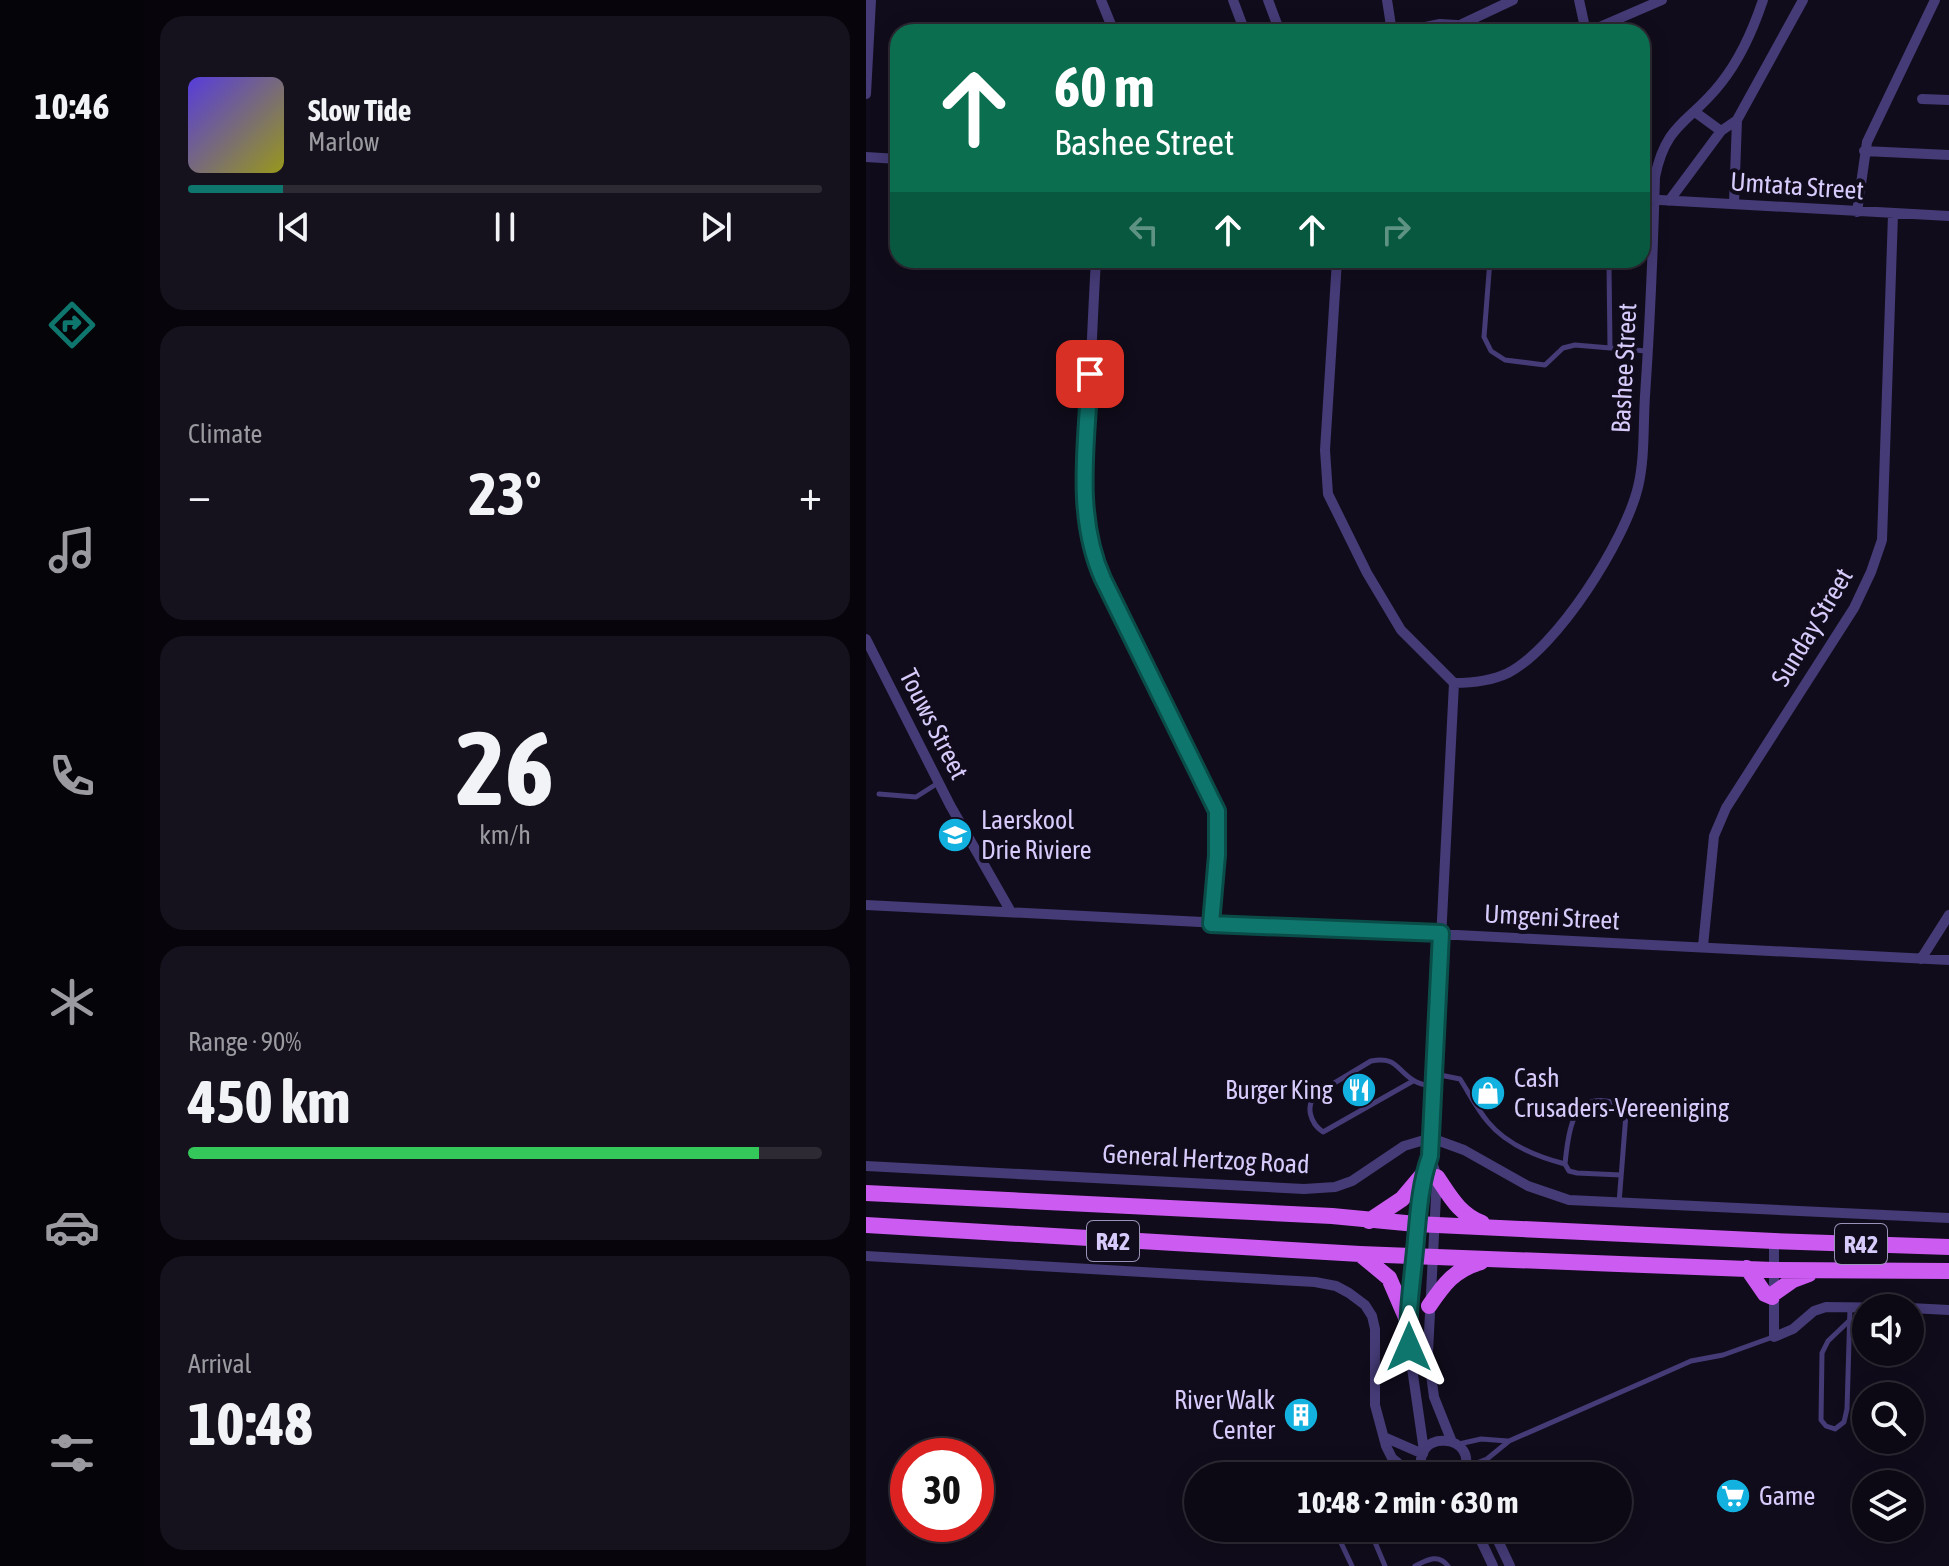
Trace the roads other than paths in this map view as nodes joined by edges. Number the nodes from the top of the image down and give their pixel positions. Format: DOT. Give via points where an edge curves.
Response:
graph roads {
  1 [pos="871,0"];
  2 [pos="1101,0"];
  3 [pos="1233,0"];
  4 [pos="1268,0"];
  5 [pos="1387,0"];
  6 [pos="1513,0"];
  7 [pos="1579,0"];
  8 [pos="1662,0"];
  9 [pos="1763,0"];
  10 [pos="1803,0"];
  11 [pos="1935,0"];
  12 [pos="1111,24"];
  13 [pos="1242,24"];
  14 [pos="1277,24"];
  15 [pos="1391,24"];
  16 [pos="1462,24"];
  17 [pos="1585,24"];
  18 [pos="1606,24"];
  19 [pos="866,94"];
  20 [pos="1922,99"];
  21 [pos="1949,100"];
  22 [pos="1695,112"];
  23 [pos="1737,120"];
  24 [pos="1721,131"];
  25 [pos="1864,151"];
  26 [pos="1949,155"];
  27 [pos="866,157"];
  28 [pos="890,158"];
  29 [pos="1650,200"];
  30 [pos="1655,200"];
  31 [pos="1669,201"];
  32 [pos="1734,203"];
  33 [pos="1857,212"];
  34 [pos="1893,214"];
  35 [pos="1949,216"];
  36 [pos="1096,268"];
  37 [pos="1336,268"];
  38 [pos="1489,268"];
  39 [pos="1609,268"];
  40 [pos="1610,348"];
  41 [pos="1648,351"];
  42 [pos="866,639"];
  43 [pos="1454,683"];
  44 [pos="939,782"];
  45 [pos="879,794"];
  46 [pos="866,905"];
  47 [pos="1011,912"];
  48 [pos="1949,915"];
  49 [pos="1211,924"];
  50 [pos="1441,933"];
  51 [pos="1703,946"];
  52 [pos="1921,959"];
  53 [pos="1949,960"];
  54 [pos="1434,1074"];
  55 [pos="1413,1081"];
  56 [pos="1433,1087"];
  57 [pos="1431,1138"];
  58 [pos="1565,1164"];
  59 [pos="866,1166"];
  60 [pos="1430,1175"];
  61 [pos="1621,1175"];
  62 [pos="866,1193"];
  63 [pos="1619,1204"];
  64 [pos="1949,1218"];
  65 [pos="1368,1221"];
  66 [pos="1416,1224"];
  67 [pos="866,1225"];
  68 [pos="1435,1225"];
  69 [pos="1488,1226"];
  70 [pos="1774,1241"];
  71 [pos="1949,1247"];
  72 [pos="1360,1254"];
  73 [pos="1415,1255"];
  74 [pos="866,1256"];
  75 [pos="1433,1256"];
  76 [pos="1494,1258"];
  77 [pos="1747,1268"];
  78 [pos="1773,1270"];
  79 [pos="1818,1270"];
  80 [pos="1949,1271"];
  81 [pos="1773,1296"];
  82 [pos="1429,1306"];
  83 [pos="1851,1306"];
  84 [pos="1924,1309"];
  85 [pos="1949,1310"];
  86 [pos="1850,1320"];
  87 [pos="1408,1322"];
  88 [pos="1774,1337"];
  89 [pos="1384,1437"];
  90 [pos="1509,1441"];
  91 [pos="1455,1443"];
  92 [pos="1424,1452"];
  93 [pos="1397,1462"];
  94 [pos="1424,1462"];
  95 [pos="1465,1462"];
  96 [pos="1482,1462"];
  97 [pos="1341,1542"];
  98 [pos="1375,1542"];
  99 [pos="1482,1542"];
  100 [pos="1499,1542"];
  101 [pos="1352,1566"];
  102 [pos="1385,1566"];
  103 [pos="1415,1566"];
  104 [pos="1448,1566"];
  105 [pos="1493,1566"];
  106 [pos="1510,1566"];
  1 -- 19 [label="street"];
  2 -- 12 [label="street"];
  3 -- 13 [label="street"];
  4 -- 14 [label="street"];
  5 -- 15 [label="street"];
  6 -- 16 [label="street"];
  7 -- 17 [label="street"];
  8 -- 18 [label="street"];
  9 -- 22 [label="street, Bashee Street" via="1740,56"];
  10 -- 23 [label="street"];
  11 -- 25 [label="street"];
  20 -- 21 [label="street"];
  22 -- 24 [label="street"];
  22 -- 30 [label="street, Bashee Street" via="1664,144"];
  23 -- 24 [label="street"];
  23 -- 32 [label="street"];
  24 -- 31 [label="street"];
  25 -- 26 [label="street"];
  25 -- 33 [label="street"];
  27 -- 28 [label="street"];
  29 -- 30 [label="street, Umtata Street"];
  30 -- 31 [label="street, Umtata Street"];
  30 -- 41 [label="street, Bashee Street"];
  31 -- 32 [label="street, Umtata Street"];
  32 -- 33 [label="street, Umtata Street"];
  33 -- 34 [label="street, Umtata Street"];
  34 -- 35 [label="street, Umtata Street"];
  34 -- 51 [label="street, Sunday Street" via="1882,540 1854,608 1726,808 1714,836"];
  36 -- 49 [label="street" via="1087,530 1103,579 1217,811"];
  37 -- 43 [label="street" via="1325,450 1328,494 1401,630"];
  38 -- 40 [label="lane" via="1484,337 1497,357 1545,365 1563,348"];
  39 -- 40 [label="lane"];
  40 -- 41 [label="lane"];
  41 -- 43 [label="street, Bashee Street" via="1639,482 1618,538 1577,603 1530,658 1497,677"];
  42 -- 44 [label="street, Touws Street"];
  43 -- 50 [label="street"];
  44 -- 45 [label="lane" via="916,797"];
  44 -- 47 [label="street, Touws Street"];
  46 -- 47 [label="street, Umgeni Street"];
  47 -- 49 [label="street, Umgeni Street"];
  48 -- 52 [label="street"];
  49 -- 50 [label="street, Umgeni Street"];
  50 -- 51 [label="street, Umgeni Street"];
  50 -- 54 [label="street"];
  51 -- 52 [label="street, Umgeni Street"];
  52 -- 53 [label="street, Umgeni Street"];
  54 -- 56 [label="street"];
  54 -- 58 [label="lane" via="1460,1079 1490,1125 1515,1144"];
  55 -- 55 [label="lane" via="1387,1060 1371,1061 1316,1094 1310,1111 1323,1132"];
  55 -- 56 [label="lane"];
  56 -- 57 [label="street"];
  57 -- 59 [label="street, General Hertzog Road" via="1404,1146 1352,1181 1304,1189"];
  57 -- 60 [label="street"];
  57 -- 63 [label="street" via="1550,1195"];
  58 -- 61 [label="lane" via="1577,1173"];
  58 -- 61 [label="lane" via="1580,1107 1596,1100 1621,1103 1626,1114"];
  60 -- 65 [label="main road"];
  60 -- 66 [label="street"];
  60 -- 68 [label="street"];
  60 -- 69 [label="main road" via="1460,1210"];
  61 -- 63 [label="lane"];
  62 -- 65 [label="main road, General Hertzog Road / R42"];
  63 -- 64 [label="street"];
  65 -- 66 [label="main road, General Hertzog Road / R42"];
  66 -- 68 [label="main road, General Hertzog Road / R42"];
  66 -- 73 [label="street"];
  67 -- 72 [label="main road, R42"];
  68 -- 69 [label="main road, General Hertzog Road / R42"];
  68 -- 75 [label="street"];
  69 -- 70 [label="main road, General Hertzog Road / R42"];
  70 -- 71 [label="main road, General Hertzog Road / R42"];
  70 -- 78 [label="street"];
  72 -- 73 [label="main road, R42"];
  72 -- 87 [label="main road" via="1389,1278"];
  73 -- 75 [label="main road, R42"];
  73 -- 87 [label="street"];
  74 -- 89 [label="street" via="1336,1286 1365,1305 1374,1322 1375,1405"];
  75 -- 76 [label="main road, R42"];
  75 -- 82 [label="street"];
  76 -- 77 [label="main road, R42"];
  76 -- 82 [label="main road" via="1455,1272"];
  77 -- 78 [label="main road, R42"];
  77 -- 81 [label="main road" via="1765,1294"];
  78 -- 79 [label="main road, R42"];
  78 -- 81 [label="street"];
  79 -- 80 [label="main road, R42"];
  79 -- 81 [label="main road"];
  81 -- 88 [label="street"];
  82 -- 91 [label="street" via="1432,1386"];
  83 -- 86 [label="lane"];
  83 -- 88 [label="street" via="1820,1308"];
  84 -- 85 [label="street"];
  86 -- 86 [label="lane" via="1847,1409 1844,1422 1835,1429 1823,1424 1820,1416 1822,1353"];
  87 -- 92 [label="street"];
  88 -- 90 [label="lane" via="1691,1361"];
  89 -- 92 [label="street"];
  89 -- 93 [label="street"];
  90 -- 91 [label="lane"];
  90 -- 96 [label="lane"];
  91 -- 92 [label="street" via="1436,1441"];
  91 -- 95 [label="street"];
  92 -- 94 [label="street"];
  97 -- 101 [label="lane"];
  98 -- 102 [label="lane"];
  99 -- 105 [label="street"];
  100 -- 106 [label="street"];
  103 -- 104 [label="lane" via="1435,1558"];
}
